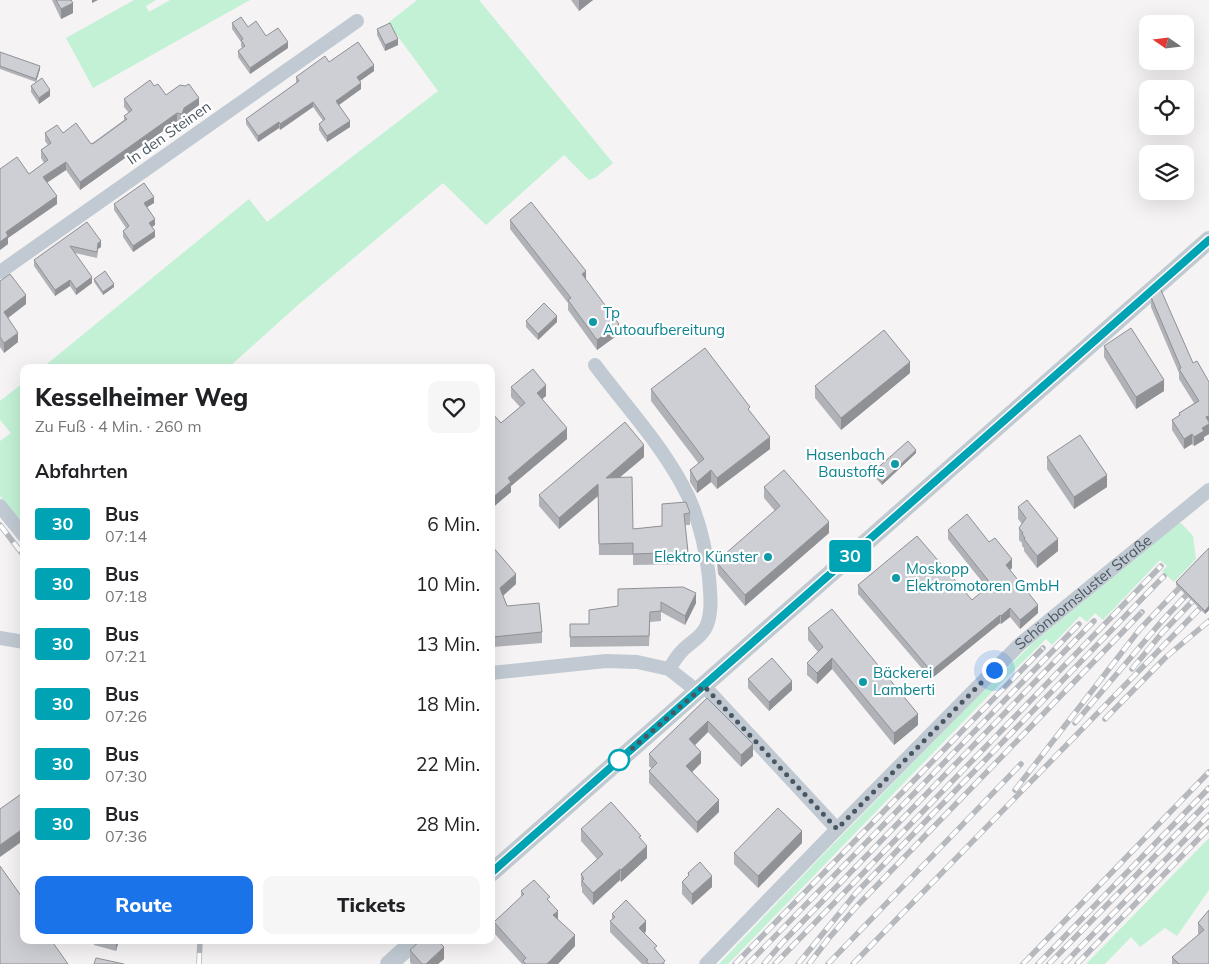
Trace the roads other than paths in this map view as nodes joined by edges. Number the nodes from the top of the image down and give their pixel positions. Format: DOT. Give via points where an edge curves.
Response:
graph roads {
  1 [pos="357,22"];
  2 [pos="1209,240"];
  3 [pos="0,272"];
  4 [pos="595,365"];
  5 [pos="1209,490"];
  6 [pos="0,506"];
  7 [pos="20,531"];
  8 [pos="0,638"];
  9 [pos="20,641"];
  10 [pos="669,670"];
  11 [pos="495,673"];
  12 [pos="701,688"];
  13 [pos="837,829"];
  14 [pos="495,869"];
  15 [pos="412,944"];
  16 [pos="389,964"];
  17 [pos="706,964"];
  1 -- 3 [label="street, In den Steinen"];
  2 -- 12 [label="street"];
  4 -- 10 [label="street" via="677,476 704,544 710,609 707,624 703,633 682,650"];
  5 -- 13 [label="street, Schönbornsluster Straße" via="1020,644"];
  6 -- 7 [label="street"];
  8 -- 9 [label="street"];
  10 -- 11 [label="street" via="637,662 606,661"];
  10 -- 12 [label="street"];
  12 -- 13 [label="street"];
  12 -- 14 [label="street"];
  13 -- 17 [label="street, Schönbornsluster Straße"];
  15 -- 16 [label="street"];
}
